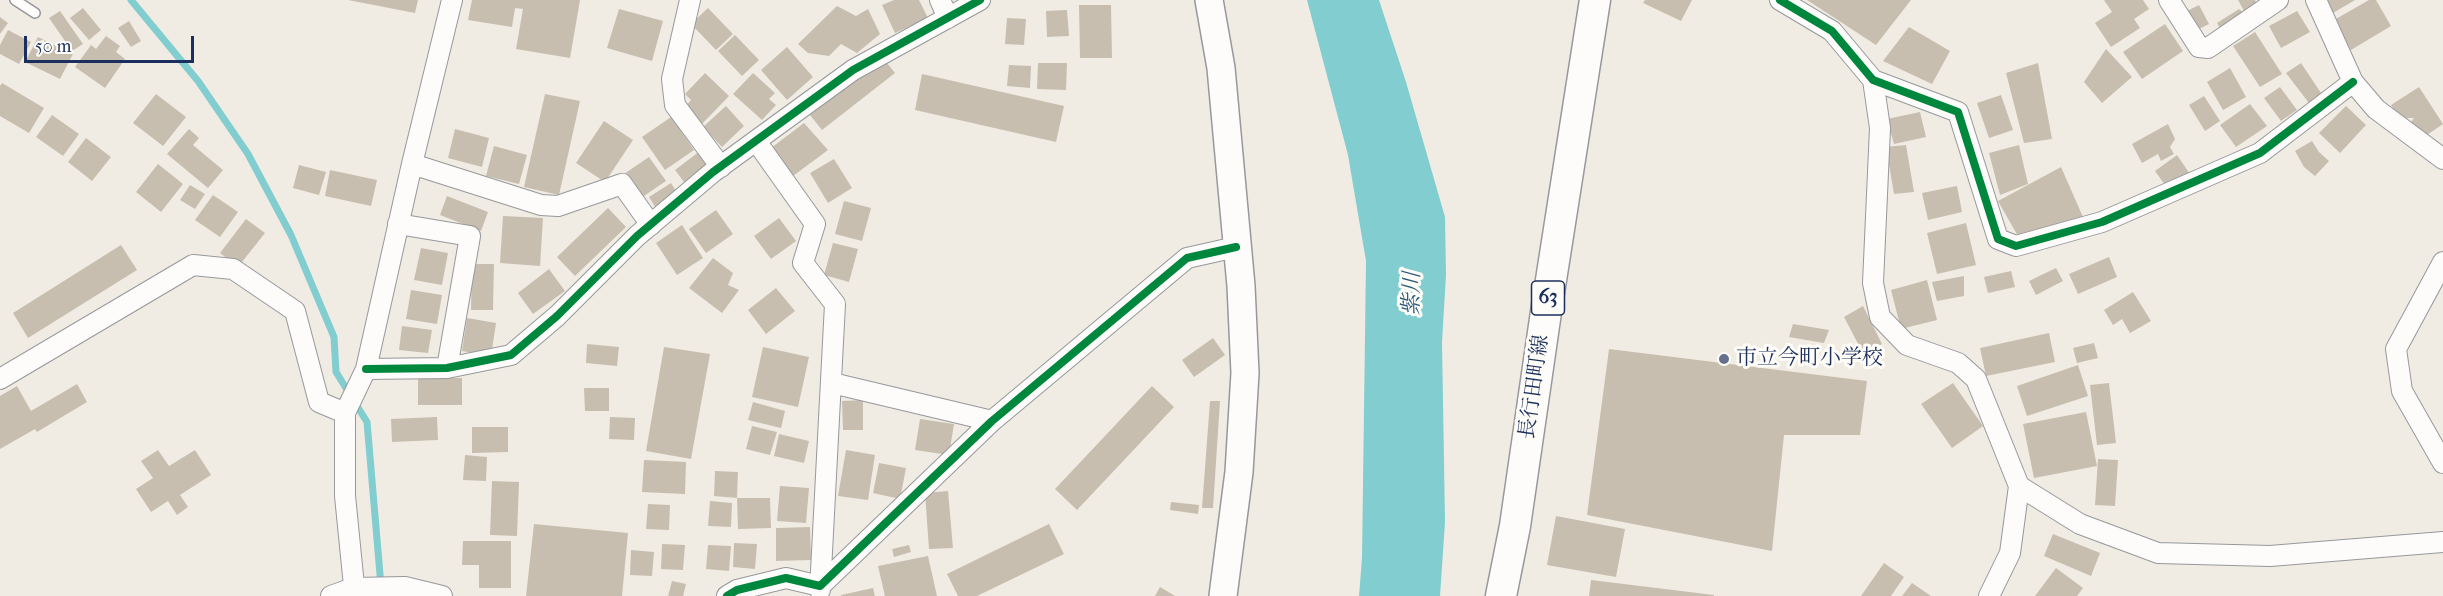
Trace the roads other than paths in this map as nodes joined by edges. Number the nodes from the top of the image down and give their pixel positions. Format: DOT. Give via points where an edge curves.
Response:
graph roads {
  1 [pos="15,0"];
  2 [pos="452,0"];
  3 [pos="690,0"];
  4 [pos="980,0"];
  5 [pos="1209,0"];
  6 [pos="1595,0"];
  7 [pos="1780,0"];
  8 [pos="2169,0"];
  9 [pos="2278,0"];
  10 [pos="2316,0"];
  11 [pos="944,9"];
  12 [pos="35,13"];
  13 [pos="1873,80"];
  14 [pos="2353,82"];
  15 [pos="756,141"];
  16 [pos="2443,159"];
  17 [pos="411,164"];
  18 [pos="720,167"];
  19 [pos="398,224"];
  20 [pos="651,225"];
  21 [pos="1236,247"];
  22 [pos="2443,262"];
  23 [pos="447,368"];
  24 [pos="366,369"];
  25 [pos="0,379"];
  26 [pos="832,383"];
  27 [pos="345,413"];
  28 [pos="992,421"];
  29 [pos="2443,463"];
  30 [pos="2019,486"];
  31 [pos="2443,542"];
  32 [pos="820,591"];
  33 [pos="354,592"];
  34 [pos="331,596"];
  35 [pos="442,596"];
  36 [pos="728,596"];
  37 [pos="1223,596"];
  38 [pos="1501,596"];
  39 [pos="1989,596"];
  1 -- 12 [label="lane"];
  2 -- 17 [label="street"];
  3 -- 18 [label="street" via="672,79 675,105"];
  4 -- 11 [label="street"];
  5 -- 21 [label="street" via="1221,68"];
  6 -- 38 [label="main road, 長行田町線 / 63"];
  7 -- 13 [label="street" via="1832,32"];
  8 -- 9 [label="street" via="2199,47 2208,48"];
  10 -- 14 [label="street"];
  11 -- 15 [label="street"];
  13 -- 14 [label="street" via="1958,112 1998,239 2016,246 2102,222 2260,153"];
  13 -- 30 [label="street" via="1880,128 1873,283 1880,317 1907,345 1958,363 1976,380"];
  14 -- 16 [label="street" via="2376,108"];
  15 -- 18 [label="street"];
  15 -- 26 [label="street" via="815,224 803,263 835,304"];
  17 -- 19 [label="street"];
  17 -- 20 [label="street" via="550,206 622,184"];
  18 -- 20 [label="street"];
  19 -- 23 [label="street" via="470,236"];
  19 -- 24 [label="street"];
  20 -- 23 [label="street" via="511,355"];
  21 -- 28 [label="street" via="1187,258"];
  21 -- 37 [label="street" via="1245,373 1239,472"];
  22 -- 29 [label="street" via="2396,349 2402,391"];
  23 -- 24 [label="street"];
  24 -- 27 [label="street"];
  25 -- 27 [label="street" via="193,265 233,269 295,311 320,402"];
  26 -- 28 [label="street"];
  26 -- 32 [label="street"];
  27 -- 33 [label="street" via="345,496"];
  28 -- 32 [label="street"];
  30 -- 31 [label="street" via="2080,524 2158,552 2270,556"];
  30 -- 39 [label="street" via="2010,553"];
  32 -- 36 [label="street" via="786,578 737,590"];
  33 -- 34 [label="street"];
  33 -- 35 [label="street" via="405,587"];
}
